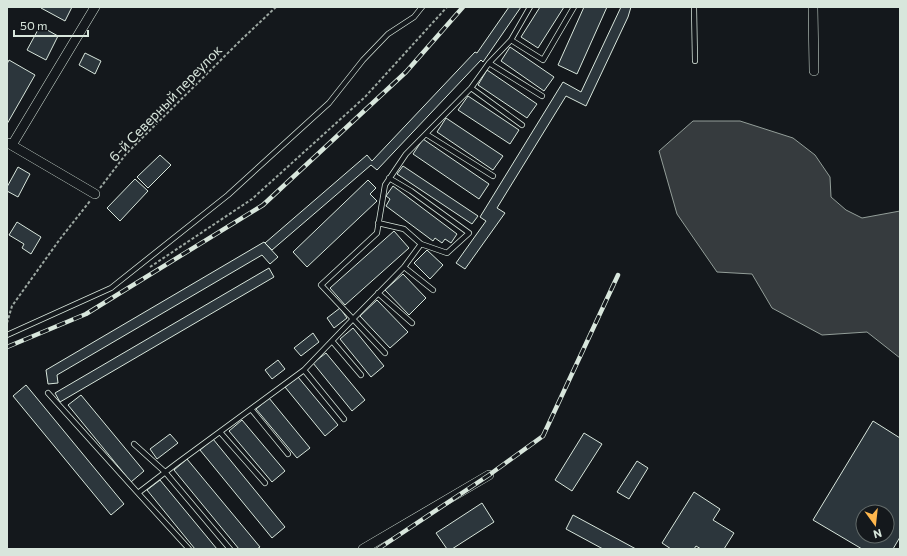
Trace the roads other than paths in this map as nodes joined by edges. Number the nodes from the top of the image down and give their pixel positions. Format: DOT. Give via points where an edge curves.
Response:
graph roads {
  1 [pos="95,7"];
  2 [pos="422,7"];
  3 [pos="530,7"];
  4 [pos="574,7"];
  5 [pos="694,7"];
  6 [pos="813,7"];
  7 [pos="511,40"];
  8 [pos="695,61"];
  9 [pos="489,63"];
  10 [pos="814,71"];
  11 [pos="471,88"];
  12 [pos="542,96"];
  13 [pos="522,125"];
  14 [pos="426,134"];
  15 [pos="10,144"];
  16 [pos="493,176"];
  17 [pos="389,178"];
  18 [pos="94,194"];
  19 [pos="378,223"];
  20 [pos="421,244"];
  21 [pos="404,266"];
  22 [pos="433,290"];
  23 [pos="378,293"];
  24 [pos="353,319"];
  25 [pos="412,323"];
  26 [pos="7,334"];
  27 [pos="332,341"];
  28 [pos="385,353"];
  29 [pos="304,370"];
  30 [pos="361,375"];
  31 [pos="48,393"];
  32 [pos="251,409"];
  33 [pos="344,419"];
  34 [pos="220,432"];
  35 [pos="134,444"];
  36 [pos="288,454"];
  37 [pos="165,472"];
  38 [pos="489,475"];
  39 [pos="265,483"];
  40 [pos="138,493"];
  41 [pos="189,549"];
  42 [pos="230,549"];
  43 [pos="363,549"];
  1 -- 15 [label="street"];
  2 -- 26 [label="lane" via="414,17 388,34 363,60 329,103 228,195 111,288"];
  3 -- 7 [label="lane"];
  4 -- 7 [label="lane" via="544,60"];
  5 -- 8 [label="lane"];
  6 -- 10 [label="street"];
  7 -- 9 [label="lane"];
  9 -- 11 [label="lane"];
  9 -- 12 [label="lane"];
  11 -- 13 [label="lane"];
  11 -- 14 [label="lane"];
  14 -- 16 [label="lane"];
  14 -- 17 [label="lane" via="406,154"];
  15 -- 18 [label="street"];
  17 -- 19 [label="lane" via="385,184"];
  17 -- 20 [label="lane" via="469,233 447,254"];
  19 -- 20 [label="lane" via="404,229"];
  19 -- 24 [label="lane" via="376,233 321,285"];
  20 -- 21 [label="lane"];
  21 -- 22 [label="lane"];
  21 -- 23 [label="lane"];
  23 -- 24 [label="lane"];
  23 -- 25 [label="lane"];
  24 -- 27 [label="lane"];
  24 -- 28 [label="lane"];
  27 -- 29 [label="lane"];
  27 -- 30 [label="lane"];
  29 -- 32 [label="lane"];
  29 -- 33 [label="lane"];
  31 -- 40 [label="lane"];
  32 -- 34 [label="lane"];
  32 -- 36 [label="lane"];
  34 -- 37 [label="lane"];
  34 -- 39 [label="lane"];
  35 -- 37 [label="lane"];
  37 -- 40 [label="lane"];
  37 -- 42 [label="lane"];
  38 -- 43 [label="street"];
  40 -- 41 [label="lane"];
}
